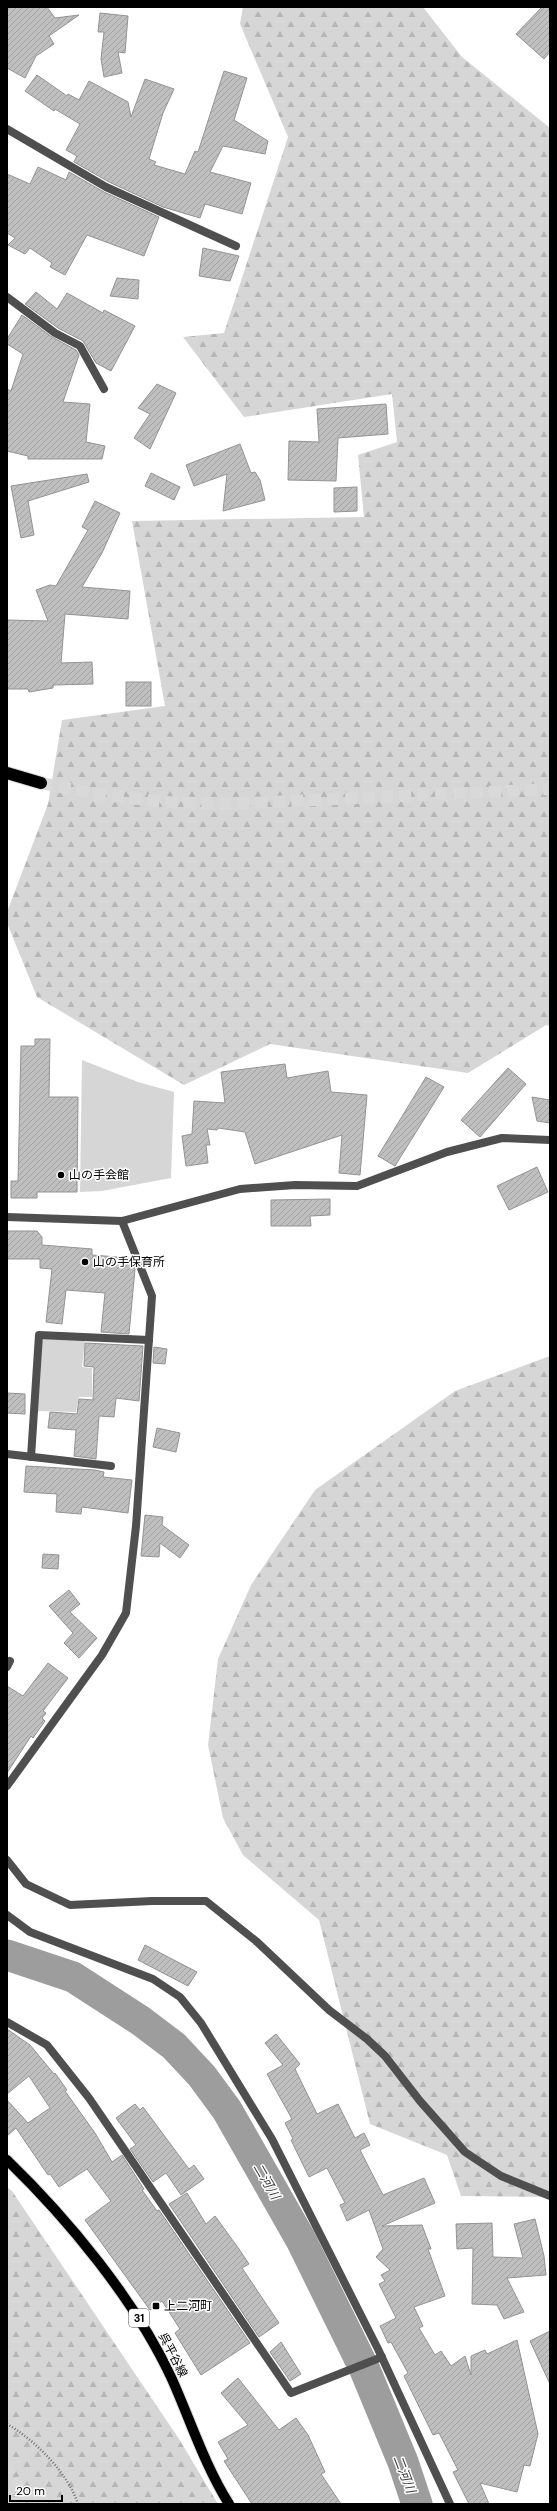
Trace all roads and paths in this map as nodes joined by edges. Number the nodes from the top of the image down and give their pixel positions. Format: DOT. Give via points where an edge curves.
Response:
graph roads {
  1 [pos="7,129"];
  2 [pos="236,246"];
  3 [pos="7,297"];
  4 [pos="104,389"];
  5 [pos="7,773"];
  6 [pos="41,783"];
  7 [pos="550,1140"];
  8 [pos="7,1217"];
  9 [pos="122,1221"];
  10 [pos="148,1340"];
  11 [pos="7,1454"];
  12 [pos="31,1457"];
  13 [pos="111,1466"];
  14 [pos="7,1786"];
  15 [pos="7,1860"];
  16 [pos="7,1915"];
  17 [pos="7,2022"];
  18 [pos="7,2160"];
  19 [pos="550,2196"];
  20 [pos="382,2358"];
  21 [pos="7,2424"];
  22 [pos="78,2504"];
  23 [pos="229,2504"];
  24 [pos="450,2504"];
  1 -- 2 [label="street" via="106,187"];
  3 -- 4 [label="street" via="55,333 80,346"];
  5 -- 6 [label="highway"];
  7 -- 9 [label="street" via="502,1138 448,1152 357,1186 295,1185 240,1189"];
  8 -- 9 [label="street"];
  9 -- 10 [label="street" via="152,1296"];
  10 -- 12 [label="street" via="39,1335"];
  10 -- 14 [label="street" via="136,1526 126,1613 102,1655"];
  11 -- 12 [label="street"];
  12 -- 13 [label="street"];
  15 -- 19 [label="street" via="26,1884 70,1906 206,1901 256,1941 329,2010 385,2056 465,2152 501,2176"];
  16 -- 20 [label="street" via="30,1932 153,1979 180,1997 201,2023 272,2139"];
  17 -- 20 [label="street" via="47,2045 89,2098 291,2393"];
  18 -- 23 [label="main road, 呉平谷線 / 31" via="46,2197 135,2312 170,2376 210,2469"];
  20 -- 24 [label="street"];
  21 -- 22 [label="path" via="20,2431 56,2467"];
}
